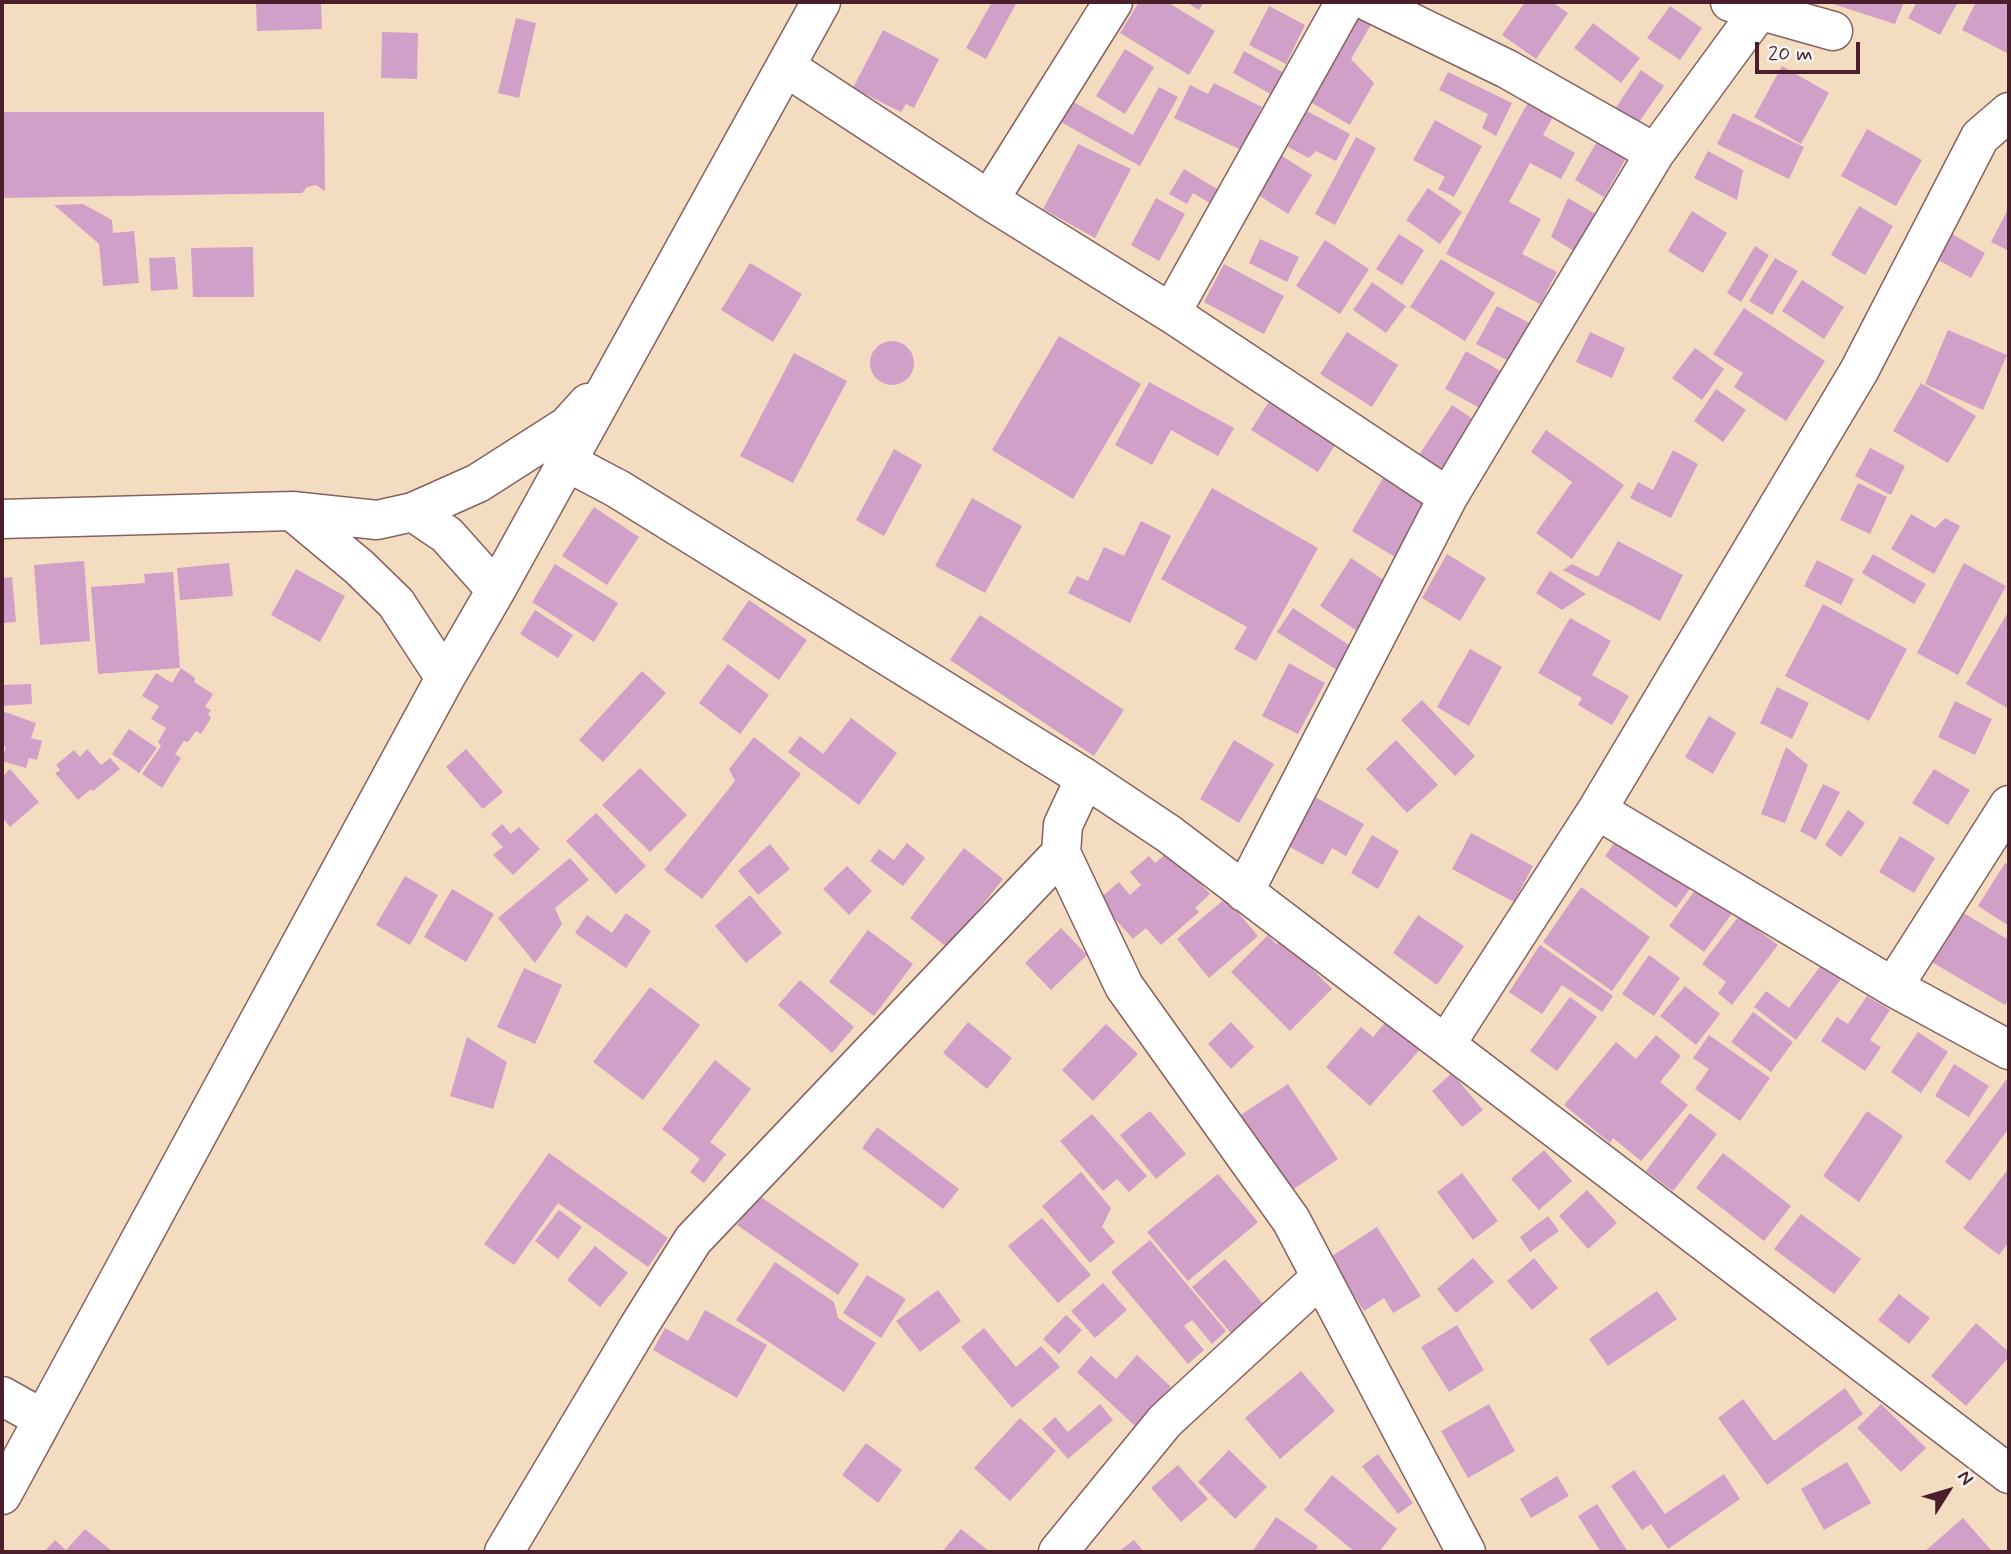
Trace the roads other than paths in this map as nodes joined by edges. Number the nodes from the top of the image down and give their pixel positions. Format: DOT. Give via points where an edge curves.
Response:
graph roads {
  1 [pos="821,2"];
  2 [pos="1113,2"];
  3 [pos="1345,2"];
  4 [pos="1369,2"];
  5 [pos="1745,6"];
  6 [pos="1833,31"];
  7 [pos="786,67"];
  8 [pos="2009,112"];
  9 [pos="1655,153"];
  10 [pos="989,200"];
  11 [pos="1171,313"];
  12 [pos="616,373"];
  13 [pos="567,462"];
  14 [pos="1448,497"];
  15 [pos="292,511"];
  16 [pos="413,512"];
  17 [pos="2,519"];
  18 [pos="496,590"];
  19 [pos="445,678"];
  20 [pos="1086,778"];
  21 [pos="2009,805"];
  22 [pos="1597,810"];
  23 [pos="1061,853"];
  24 [pos="1244,892"];
  25 [pos="1893,987"];
  26 [pos="1446,1044"];
  27 [pos="2009,1051"];
  28 [pos="1321,1277"];
  29 [pos="2,1396"];
  30 [pos="44,1419"];
  31 [pos="2009,1474"];
  32 [pos="2,1495"];
  33 [pos="1458,1548"];
  34 [pos="504,1552"];
  35 [pos="1058,1552"];
  1 -- 7 [label="street"];
  2 -- 10 [label="street"];
  3 -- 11 [label="street"];
  4 -- 9 [label="street" via="1507,69"];
  5 -- 6 [label="street"];
  5 -- 9 [label="street"];
  7 -- 10 [label="street"];
  7 -- 12 [label="street"];
  8 -- 22 [label="street" via="1980,137 1859,371"];
  9 -- 14 [label="street"];
  10 -- 11 [label="street"];
  11 -- 14 [label="street"];
  12 -- 13 [label="street"];
  12 -- 16 [label="street" via="567,426 478,483"];
  13 -- 18 [label="street"];
  13 -- 20 [label="street"];
  14 -- 24 [label="street"];
  15 -- 16 [label="street" via="377,520"];
  15 -- 17 [label="street"];
  15 -- 19 [label="street" via="396,603"];
  16 -- 18 [label="street" via="447,535"];
  18 -- 19 [label="street"];
  19 -- 30 [label="street"];
  20 -- 23 [label="street" via="1063,825"];
  20 -- 24 [label="street"];
  21 -- 25 [label="street"];
  22 -- 25 [label="street"];
  22 -- 26 [label="street"];
  23 -- 28 [label="street" via="1124,986 1291,1220"];
  23 -- 34 [label="street" via="692,1240"];
  24 -- 26 [label="street"];
  25 -- 27 [label="street"];
  26 -- 31 [label="street"];
  28 -- 33 [label="street"];
  28 -- 35 [label="street" via="1165,1420"];
  29 -- 30 [label="street"];
  30 -- 32 [label="street"];
}
